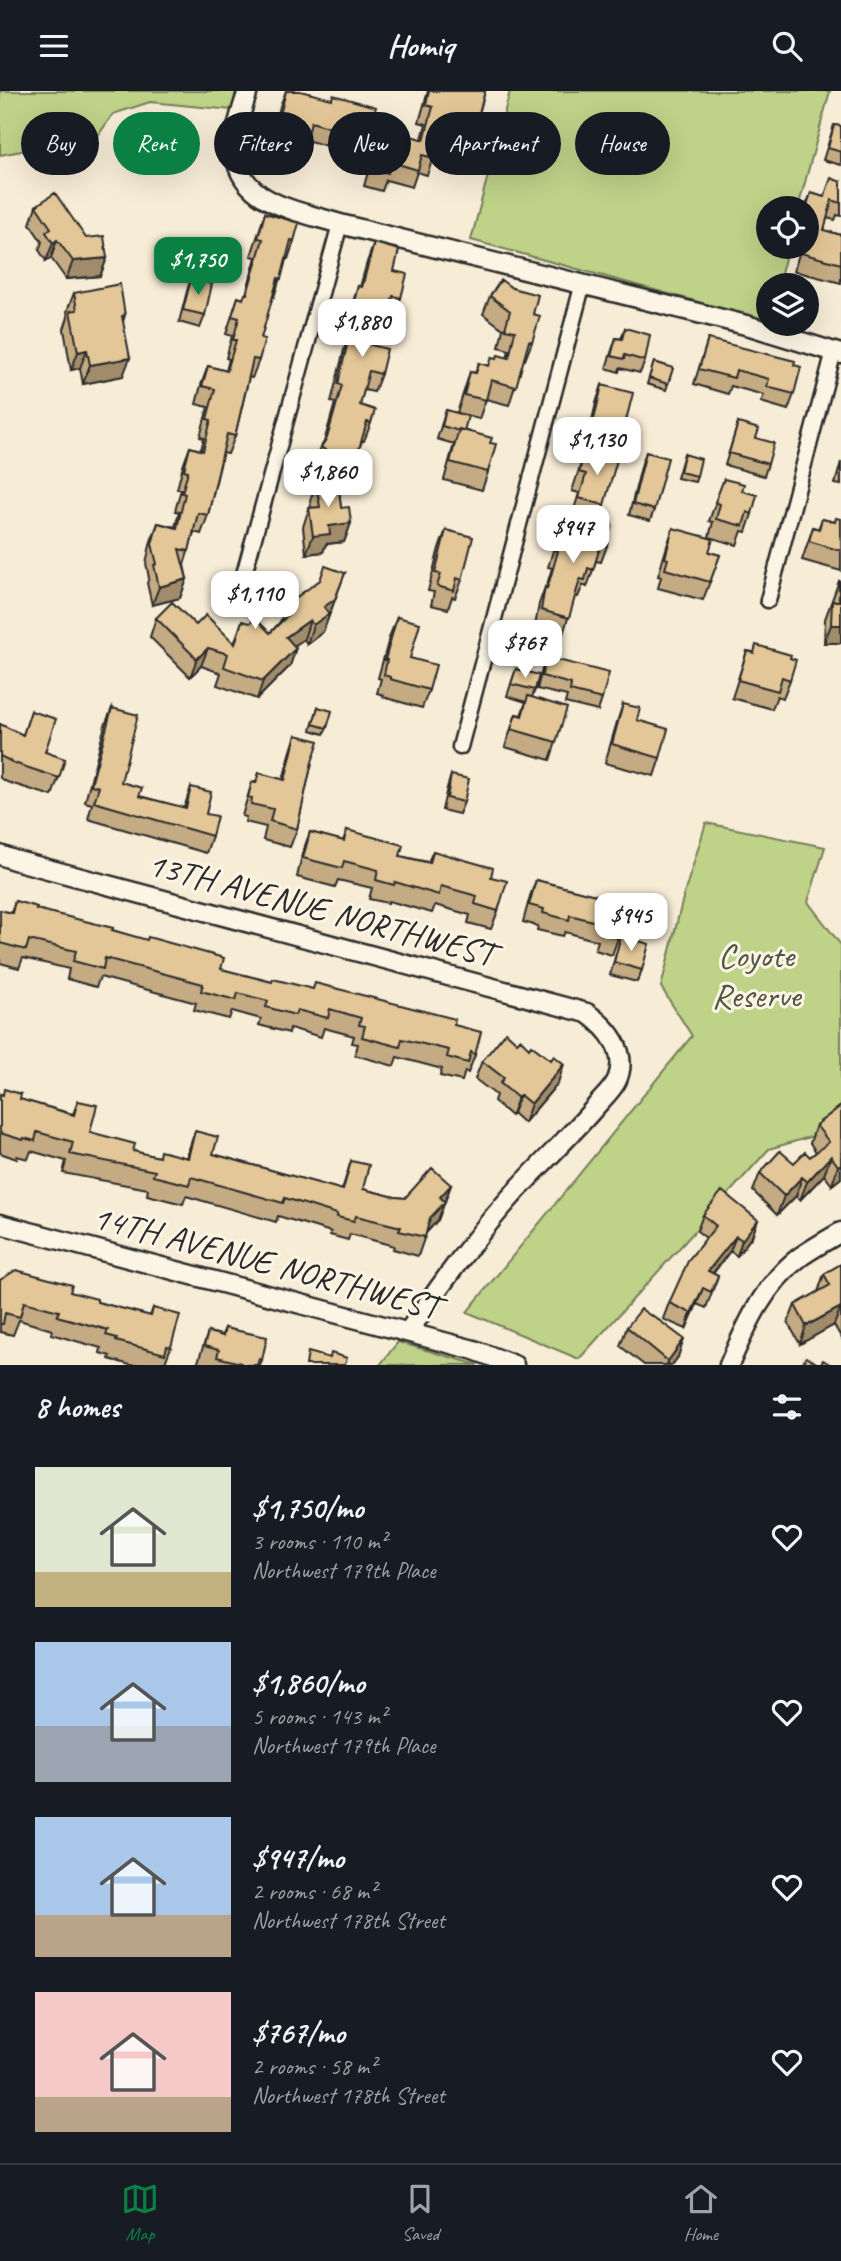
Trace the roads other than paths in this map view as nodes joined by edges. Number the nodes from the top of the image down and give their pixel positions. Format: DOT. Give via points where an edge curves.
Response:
graph roads {
  1 [pos="248,91"];
  2 [pos="340,224"];
  3 [pos="583,283"];
  4 [pos="838,352"];
  5 [pos="241,585"];
  6 [pos="768,600"];
  7 [pos="460,747"];
  8 [pos="0,855"];
  9 [pos="0,1224"];
  10 [pos="841,1231"];
  11 [pos="408,1332"];
  12 [pos="514,1365"];
  13 [pos="729,1365"];
  1 -- 2 [label="street" via="235,135 235,157 250,189 280,205"];
  2 -- 3 [label="street"];
  2 -- 5 [label="street"];
  3 -- 4 [label="street"];
  3 -- 7 [label="street"];
  4 -- 6 [label="street"];
  8 -- 11 [label="street, 13TH AVENUE NORTHWEST" via="587,1013 605,1026 615,1041 620,1064 617,1081 509,1199"];
  9 -- 11 [label="street, 14TH AVENUE NORTHWEST"];
  10 -- 13 [label="street" via="798,1259 765,1294"];
  11 -- 12 [label="street, 14TH AVENUE NORTHWEST"];
}
